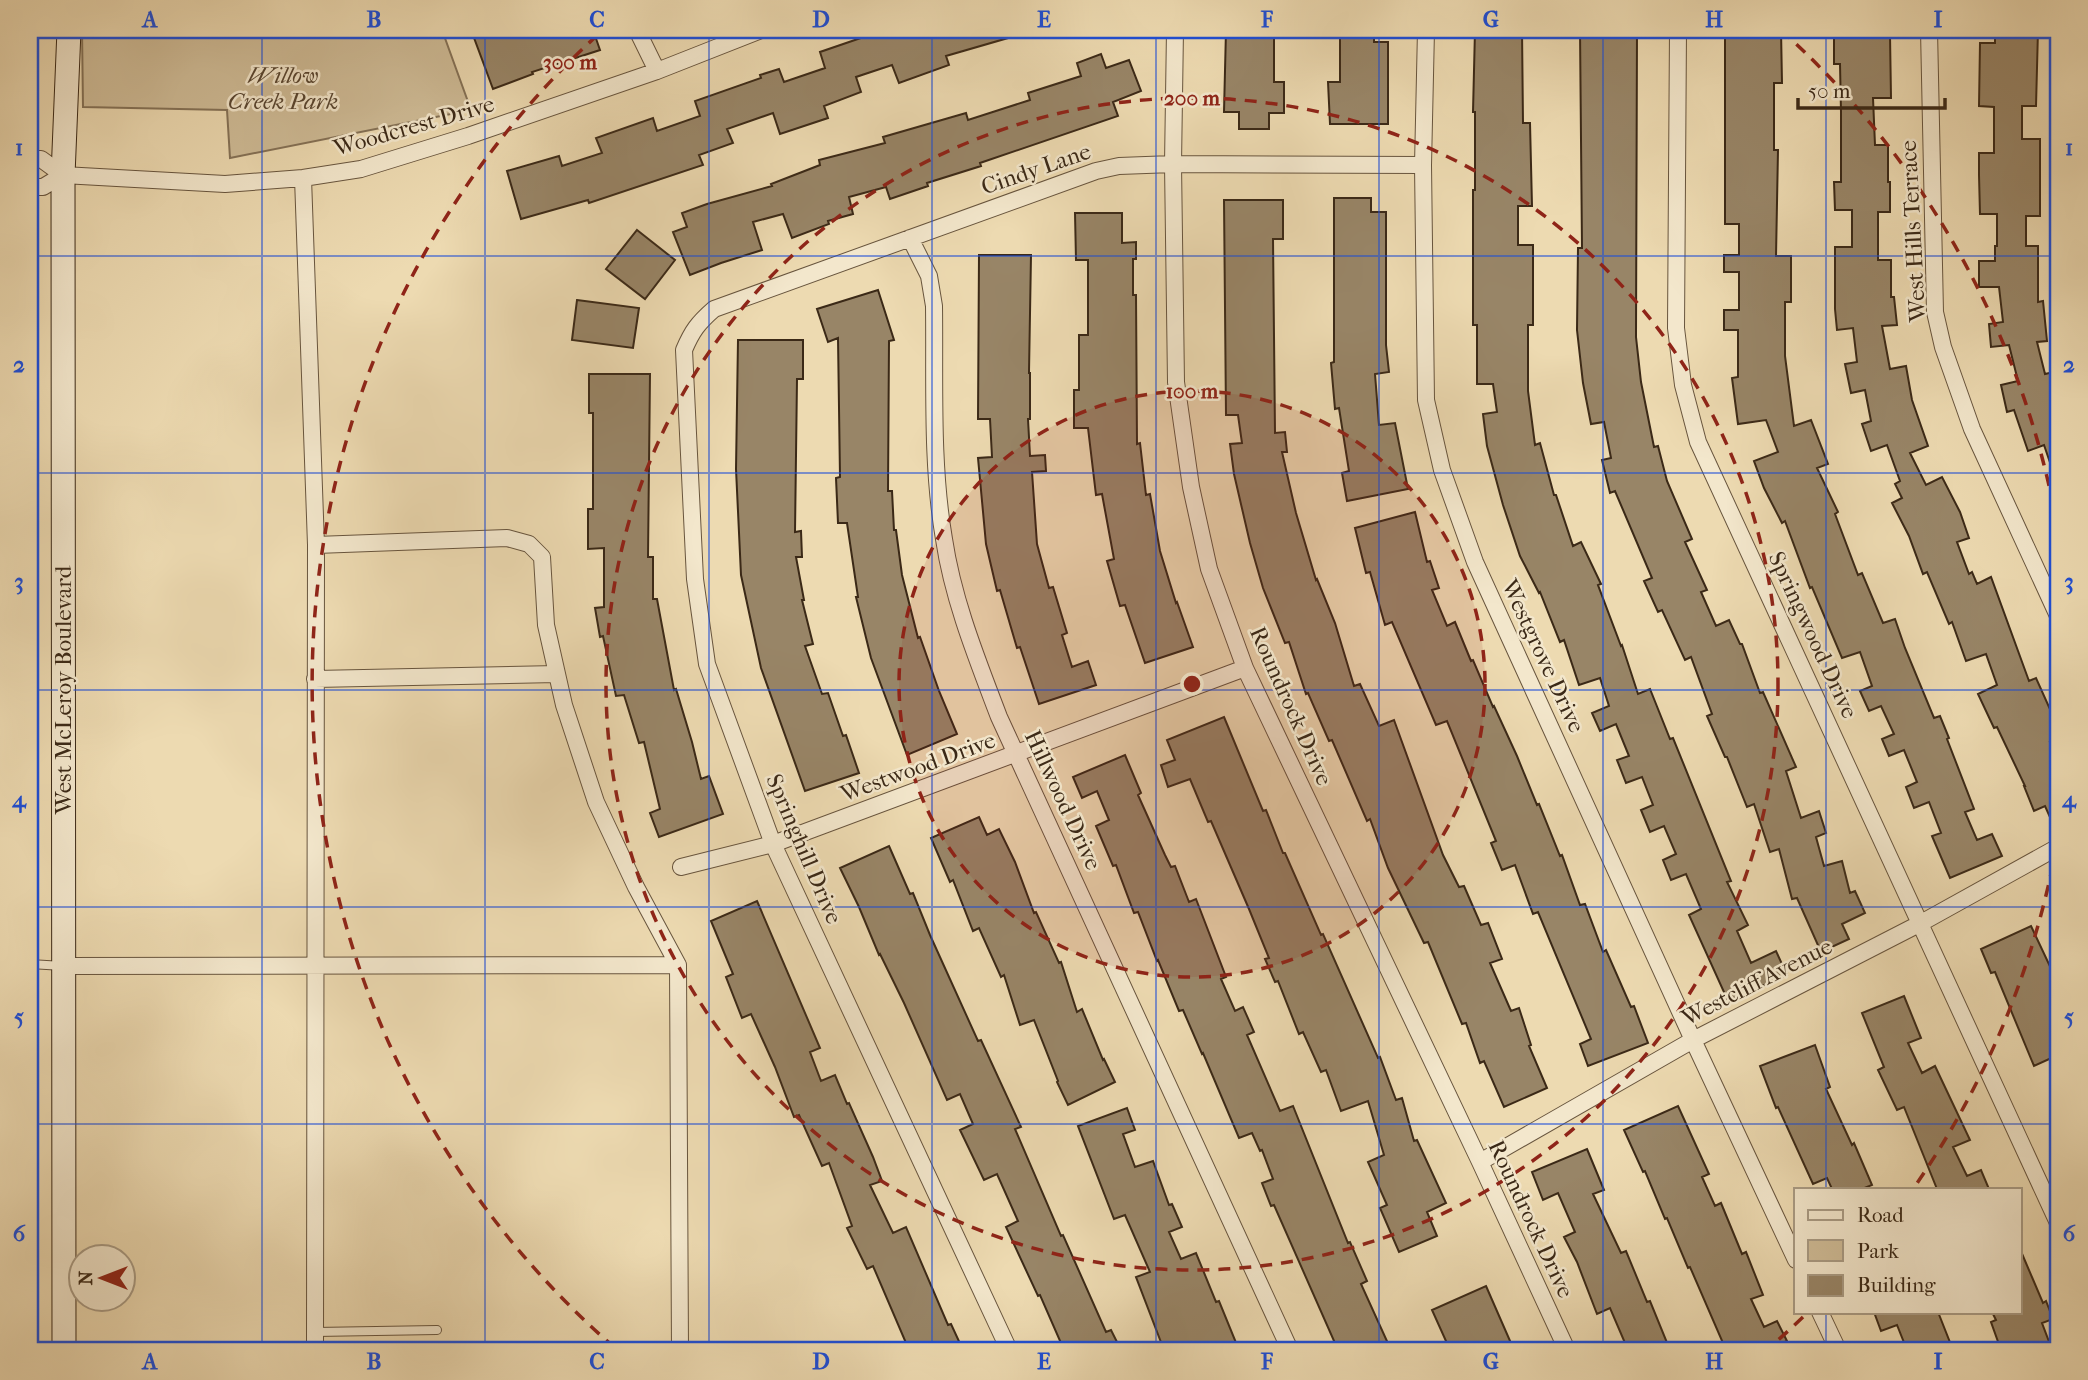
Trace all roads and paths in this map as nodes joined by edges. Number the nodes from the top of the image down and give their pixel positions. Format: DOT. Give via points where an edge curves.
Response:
graph roads {
  1 [pos="69,30"];
  2 [pos="637,30"];
  3 [pos="761,30"];
  4 [pos="1175,30"];
  5 [pos="1426,30"];
  6 [pos="1678,30"];
  7 [pos="1929,30"];
  8 [pos="30,34"];
  9 [pos="657,71"];
  10 [pos="30,132"];
  11 [pos="30,159"];
  12 [pos="1173,164"];
  13 [pos="1423,165"];
  14 [pos="63,175"];
  15 [pos="303,178"];
  16 [pos="30,187"];
  17 [pos="911,237"];
  18 [pos="691,332"];
  19 [pos="316,545"];
  20 [pos="2058,616"];
  21 [pos="1245,668"];
  22 [pos="557,674"];
  23 [pos="315,679"];
  24 [pos="1017,754"];
  25 [pos="773,844"];
  26 [pos="2058,847"];
  27 [pos="681,867"];
  28 [pos="1921,923"];
  29 [pos="30,964"];
  30 [pos="315,964"];
  31 [pos="678,965"];
  32 [pos="63,966"];
  33 [pos="1693,1040"];
  34 [pos="1480,1162"];
  35 [pos="2058,1223"];
  36 [pos="1794,1256"];
  37 [pos="1821,1314"];
  38 [pos="437,1330"];
  39 [pos="315,1332"];
  40 [pos="64,1350"];
  41 [pos="315,1350"];
  42 [pos="680,1350"];
  43 [pos="1009,1350"];
  44 [pos="1290,1350"];
  45 [pos="1567,1350"];
  46 [pos="1838,1350"];
  1 -- 14 [label="main road, West McLeroy Boulevard"];
  2 -- 9 [label="street"];
  3 -- 9 [label="street, Woodcrest Drive"];
  4 -- 12 [label="street, Roundrock Drive"];
  5 -- 13 [label="street, Westgrove Drive"];
  6 -- 28 [label="street, Springwood Drive" via="1676,328 1682,385 1699,442"];
  7 -- 20 [label="street, West Hills Terrace" via="1935,312 1972,429"];
  8 -- 10 [label="path" via="36,64"];
  9 -- 15 [label="street, Woodcrest Drive" via="360,169"];
  11 -- 14 [label="street" via="40,159"];
  12 -- 13 [label="street, Cindy Lane"];
  12 -- 17 [label="street, Cindy Lane" via="1096,170"];
  12 -- 21 [label="street, Roundrock Drive" via="1176,382 1189,474 1209,569"];
  13 -- 33 [label="street, Westgrove Drive" via="1426,400 1442,470 1475,562"];
  14 -- 15 [label="street, Woodcrest Drive" via="225,184"];
  14 -- 16 [label="street" via="43,187"];
  14 -- 32 [label="main road, West McLeroy Boulevard"];
  15 -- 19 [label="street"];
  17 -- 18 [label="street, Cindy Lane" via="714,309"];
  17 -- 24 [label="street, Hillwood Drive" via="929,276 934,306 937,486 949,568 974,652"];
  18 -- 25 [label="street, Springhill Drive" via="684,350 687,457 706,664"];
  19 -- 22 [label="street" via="507,538 529,544 542,557 546,625"];
  19 -- 23 [label="street"];
  21 -- 24 [label="street, Westwood Drive"];
  21 -- 34 [label="street, Roundrock Drive"];
  22 -- 23 [label="street"];
  22 -- 31 [label="street" via="596,802"];
  23 -- 30 [label="street"];
  24 -- 25 [label="street, Westwood Drive"];
  24 -- 44 [label="street, Hillwood Drive"];
  25 -- 27 [label="street, Westwood Drive"];
  25 -- 43 [label="street, Springhill Drive"];
  26 -- 28 [label="street, Westcliff Avenue"];
  28 -- 33 [label="street, Westcliff Avenue"];
  28 -- 35 [label="street, Springwood Drive"];
  29 -- 32 [label="lane"];
  30 -- 31 [label="street"];
  30 -- 32 [label="street"];
  30 -- 39 [label="street"];
  31 -- 42 [label="street"];
  32 -- 40 [label="main road, West McLeroy Boulevard"];
  33 -- 34 [label="street, Westcliff Avenue"];
  33 -- 36 [label="street, Westgrove Drive"];
  34 -- 45 [label="street, Roundrock Drive"];
  37 -- 46 [label="street"];
  38 -- 39 [label="lane"];
  39 -- 41 [label="street"];
}
